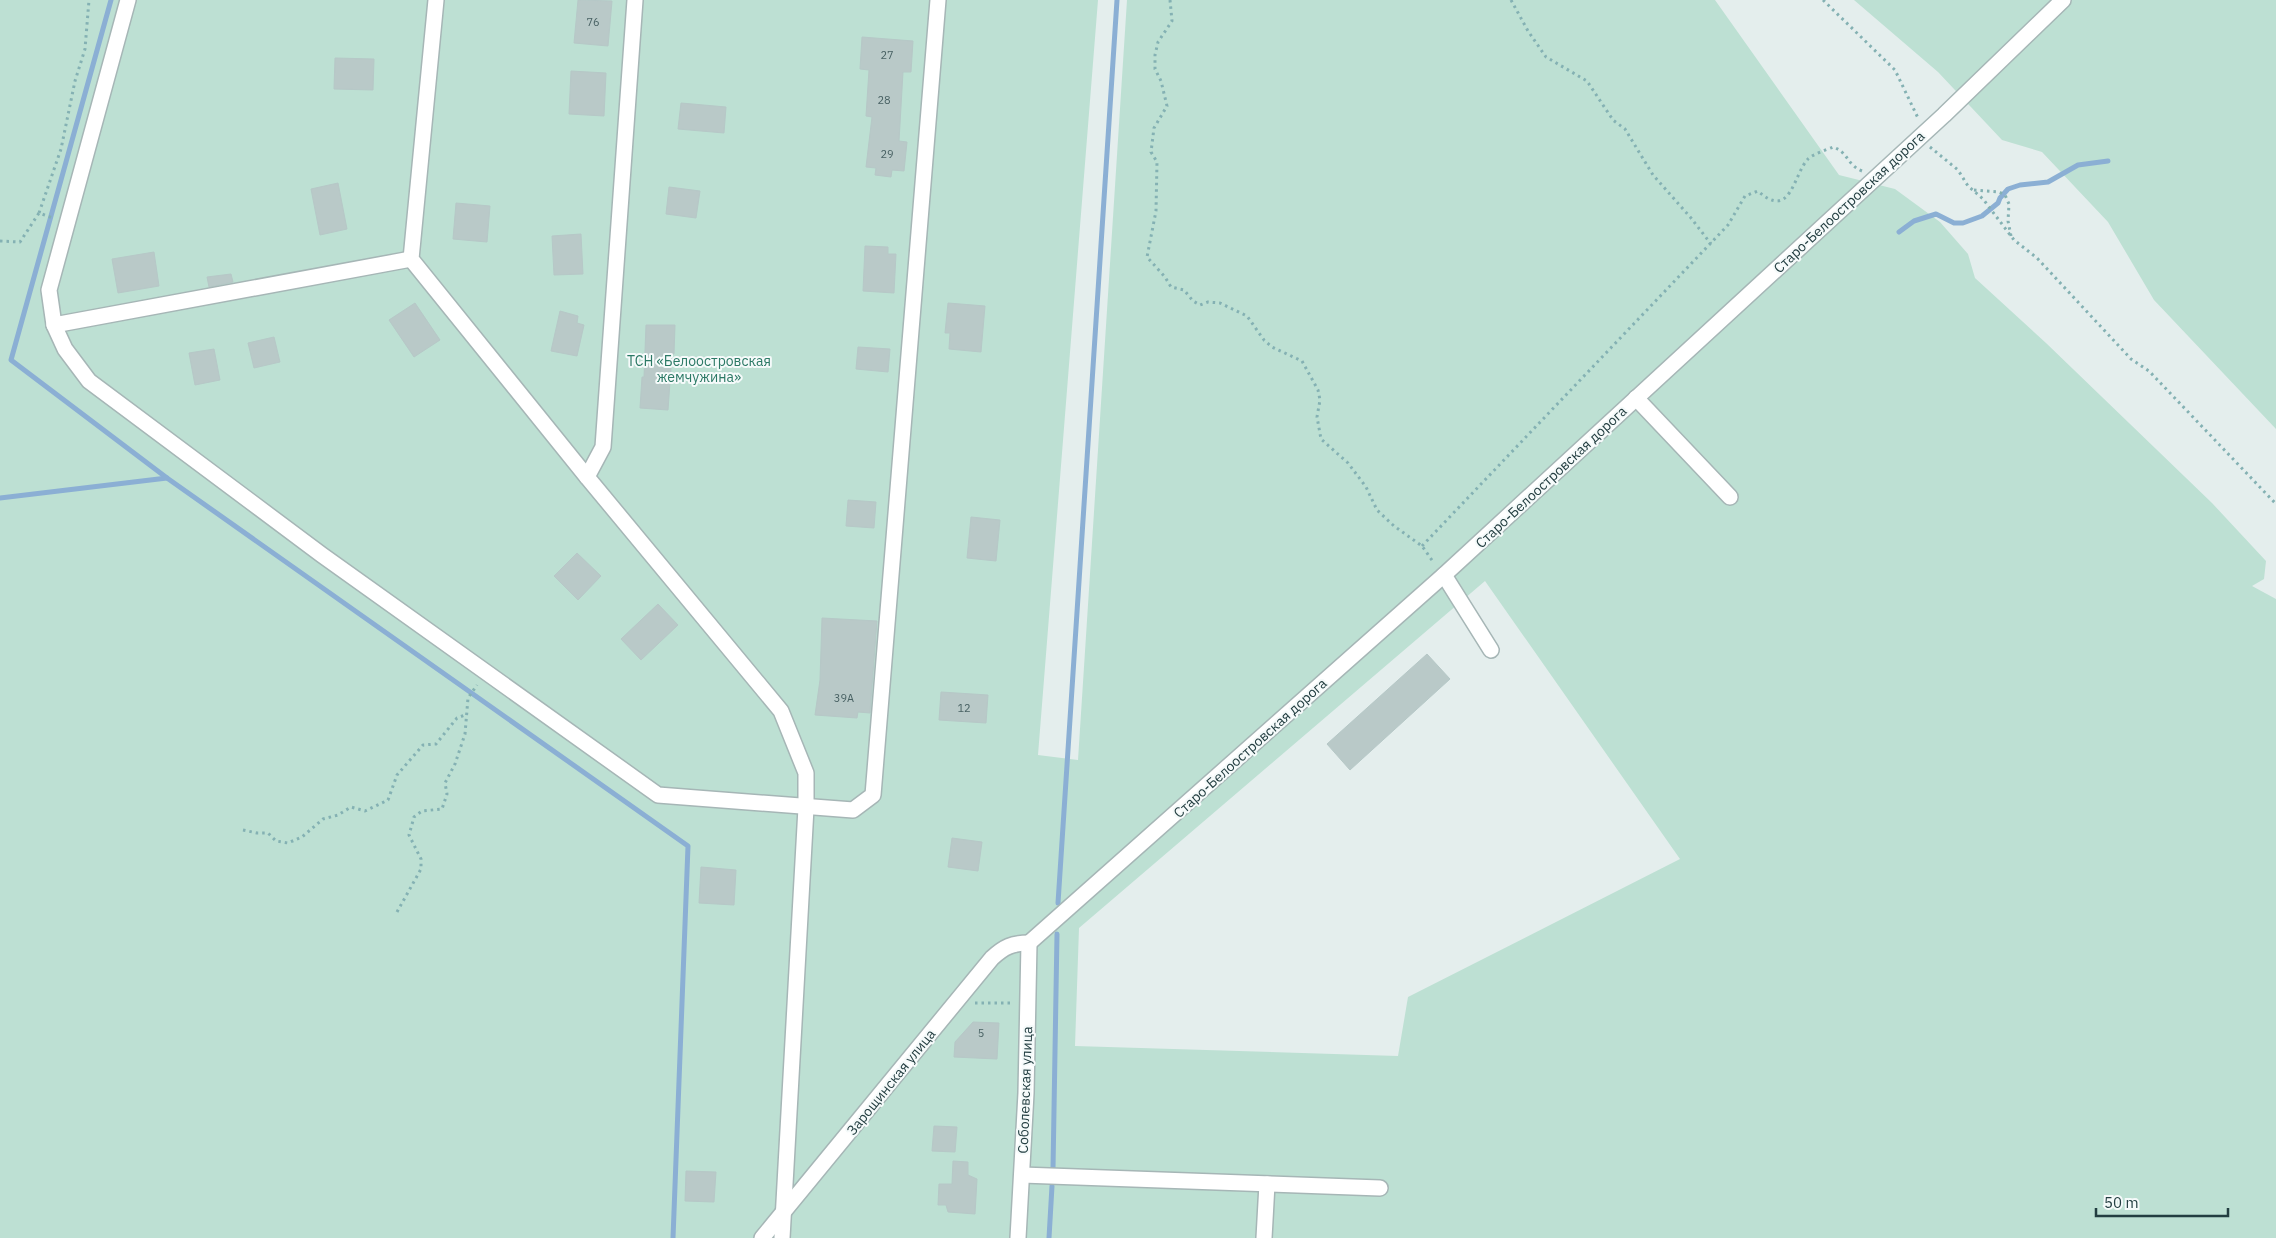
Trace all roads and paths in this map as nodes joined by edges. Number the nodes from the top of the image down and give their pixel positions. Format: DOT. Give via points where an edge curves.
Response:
graph roads {
  1 [pos="89,0"];
  2 [pos="128,0"];
  3 [pos="436,0"];
  4 [pos="635,0"];
  5 [pos="938,0"];
  6 [pos="1170,0"];
  7 [pos="1511,0"];
  8 [pos="1823,0"];
  9 [pos="2063,0"];
  10 [pos="1921,136"];
  11 [pos="1877,176"];
  12 [pos="1973,190"];
  13 [pos="39,213"];
  14 [pos="46,216"];
  15 [pos="2011,236"];
  16 [pos="0,241"];
  17 [pos="1711,244"];
  18 [pos="412,259"];
  19 [pos="54,324"];
  20 [pos="1636,398"];
  21 [pos="587,477"];
  22 [pos="1730,497"];
  23 [pos="2276,504"];
  24 [pos="1422,546"];
  25 [pos="1444,574"];
  26 [pos="1491,650"];
  27 [pos="475,689"];
  28 [pos="465,715"];
  29 [pos="806,808"];
  30 [pos="243,830"];
  31 [pos="397,912"];
  32 [pos="1029,943"];
  33 [pos="1027,1004"];
  34 [pos="970,1008"];
  35 [pos="1022,1175"];
  36 [pos="1267,1184"];
  37 [pos="1380,1188"];
  38 [pos="783,1214"];
  39 [pos="762,1238"];
  40 [pos="782,1238"];
  41 [pos="1018,1238"];
  42 [pos="1264,1238"];
  1 -- 13 [label="path" via="85,49 74,81 61,149"];
  2 -- 19 [label="street" via="49,290"];
  3 -- 18 [label="street"];
  4 -- 21 [label="street" via="603,447"];
  5 -- 29 [label="street" via="873,795 853,810"];
  6 -- 24 [label="path" via="1172,21 1158,42 1155,55 1155,69 1166,106 1154,128 1151,152 1157,162 1156,211 1147,257 1170,287 1184,290 1200,305 1220,303 1247,316 1272,347 1302,361 1318,390 1317,417 1322,440 1352,469 1377,510"];
  7 -- 17 [label="path" via="1546,57 1586,81 1613,120 1626,129 1653,175"];
  8 -- 10 [label="path" via="1895,70"];
  9 -- 10 [label="street, Старо-Белоостровская дорога"];
  10 -- 11 [label="street, Старо-Белоостровская дорога"];
  10 -- 12 [label="path" via="1946,158"];
  11 -- 17 [label="path" via="1855,168 1842,150 1832,147 1808,159 1793,190 1786,197 1766,199 1758,191 1745,196 1728,225"];
  11 -- 20 [label="street, Старо-Белоостровская дорога"];
  12 -- 15 [label="path"];
  12 -- 15 [label="path" via="2005,195 2009,204"];
  13 -- 14 [label="path"];
  13 -- 16 [label="path" via="20,242"];
  15 -- 23 [label="path" via="2043,265 2130,359 2150,371"];
  17 -- 24 [label="path"];
  18 -- 19 [label="street"];
  18 -- 21 [label="street"];
  19 -- 29 [label="street" via="65,349 89,380 329,560 658,795"];
  20 -- 22 [label="street"];
  20 -- 25 [label="street, Старо-Белоостровская дорога"];
  21 -- 29 [label="street" via="781,711 806,773"];
  24 -- 25 [label="path"];
  25 -- 26 [label="street"];
  25 -- 32 [label="street, Старо-Белоостровская дорога"];
  27 -- 28 [label="path" via="468,698"];
  28 -- 30 [label="path" via="457,718 436,744 423,746 397,775 388,800 381,804 365,811 350,807 324,819 302,837 288,843 276,841 268,833"];
  28 -- 31 [label="path" via="461,748 445,783 447,794 442,809 422,811 414,817 411,825 409,835 421,859 421,869"];
  29 -- 38 [label="street"];
  32 -- 33 [label="street, Соболевская улица"];
  32 -- 38 [label="street, Зарощинская улица" via="1014,943 992,958"];
  33 -- 34 [label="path" via="975,1003"];
  33 -- 35 [label="street, Соболевская улица"];
  35 -- 36 [label="street"];
  35 -- 41 [label="street, Соболевская улица"];
  36 -- 37 [label="street"];
  36 -- 42 [label="street"];
  38 -- 39 [label="street, Зарощинская улица"];
  38 -- 40 [label="street"];
}
